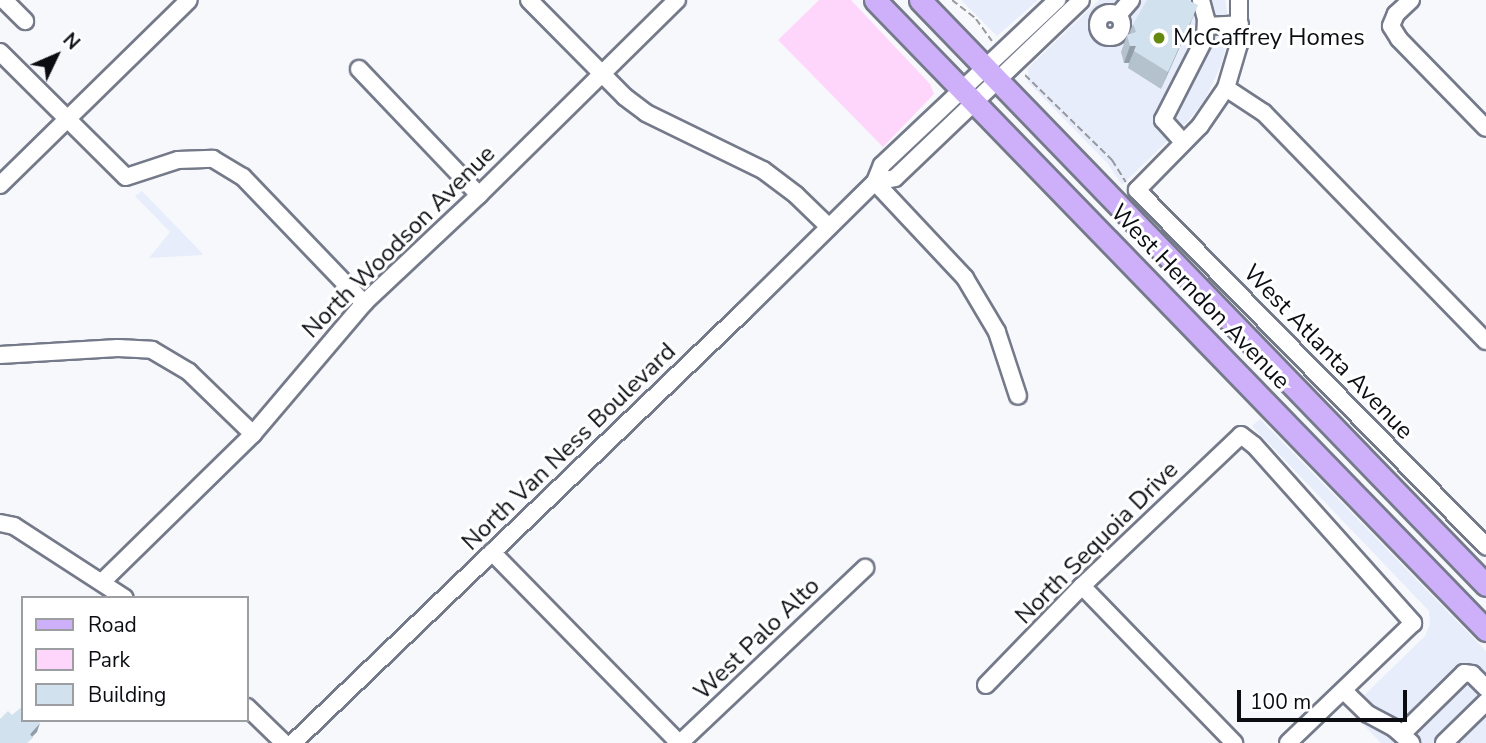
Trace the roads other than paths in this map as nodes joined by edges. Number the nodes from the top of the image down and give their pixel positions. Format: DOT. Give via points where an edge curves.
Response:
graph roads {
  1 [pos="5,0"];
  2 [pos="189,0"];
  3 [pos="529,0"];
  4 [pos="677,0"];
  5 [pos="876,0"];
  6 [pos="920,0"];
  7 [pos="1057,0"];
  8 [pos="1083,0"];
  9 [pos="1131,0"];
  10 [pos="1201,0"];
  11 [pos="1239,0"];
  12 [pos="1411,0"];
  13 [pos="25,21"];
  14 [pos="1240,23"];
  15 [pos="1206,26"];
  16 [pos="0,52"];
  17 [pos="359,69"];
  18 [pos="600,73"];
  19 [pos="993,74"];
  20 [pos="1226,88"];
  21 [pos="969,96"];
  22 [pos="68,119"];
  23 [pos="1486,128"];
  24 [pos="1183,142"];
  25 [pos="875,182"];
  26 [pos="0,185"];
  27 [pos="479,195"];
  28 [pos="829,228"];
  29 [pos="365,303"];
  30 [pos="1486,341"];
  31 [pos="0,355"];
  32 [pos="1018,396"];
  33 [pos="253,434"];
  34 [pos="7,524"];
  35 [pos="1486,547"];
  36 [pos="492,552"];
  37 [pos="865,568"];
  38 [pos="102,582"];
  39 [pos="1486,585"];
  40 [pos="1083,586"];
  41 [pos="122,596"];
  42 [pos="1486,630"];
  43 [pos="986,685"];
  44 [pos="1486,688"];
  45 [pos="1344,691"];
  46 [pos="1486,702"];
  47 [pos="248,707"];
  48 [pos="1406,738"];
  49 [pos="284,743"];
  50 [pos="293,743"];
  51 [pos="680,743"];
  52 [pos="1234,743"];
  53 [pos="1288,743"];
  54 [pos="1444,743"];
  1 -- 13 [label="street"];
  2 -- 22 [label="street"];
  3 -- 18 [label="street"];
  4 -- 18 [label="street, North Woodson Avenue"];
  5 -- 21 [label="main road, West Herndon Avenue"];
  6 -- 19 [label="main road, West Herndon Avenue"];
  7 -- 19 [label="street, North Van Ness Boulevard"];
  8 -- 9 [label="street" via="1101,17 1098,28 1103,35 1111,37 1122,26 1118,15"];
  8 -- 19 [label="street, North Van Ness Boulevard"];
  10 -- 15 [label="street"];
  11 -- 14 [label="street"];
  12 -- 23 [label="street" via="1391,26"];
  14 -- 15 [label="street"];
  14 -- 20 [label="street"];
  15 -- 24 [label="street" via="1200,53 1163,120"];
  16 -- 22 [label="street"];
  17 -- 27 [label="street"];
  18 -- 27 [label="street, North Woodson Avenue"];
  18 -- 28 [label="street" via="646,113 780,181"];
  19 -- 21 [label="street, North Van Ness Boulevard"];
  19 -- 39 [label="main road, West Herndon Avenue"];
  20 -- 24 [label="street"];
  20 -- 30 [label="street" via="1264,113"];
  21 -- 25 [label="street, North Van Ness Boulevard" via="882,165"];
  21 -- 42 [label="main road, West Herndon Avenue"];
  22 -- 26 [label="street"];
  22 -- 29 [label="street" via="126,177 178,160 214,159 243,177"];
  24 -- 35 [label="street, West Atlanta Avenue" via="1137,190"];
  25 -- 28 [label="street, North Van Ness Boulevard"];
  25 -- 32 [label="street" via="965,278 997,332"];
  27 -- 29 [label="street, North Woodson Avenue"];
  28 -- 36 [label="street, North Van Ness Boulevard"];
  29 -- 33 [label="street, North Woodson Avenue"];
  31 -- 33 [label="street" via="152,350 189,372"];
  33 -- 38 [label="street, North Woodson Avenue"];
  34 -- 38 [label="street"];
  36 -- 50 [label="street, North Van Ness Boulevard"];
  36 -- 51 [label="street"];
  37 -- 51 [label="street, West Palo Alto"];
  38 -- 41 [label="street"];
  40 -- 43 [label="street, North Sequoia Drive"];
  40 -- 45 [label="street, North Sequoia Drive" via="1241,435 1413,623"];
  40 -- 52 [label="street"];
  44 -- 48 [label="street" via="1472,674 1464,673"];
  45 -- 48 [label="street" via="1367,714"];
  45 -- 53 [label="street"];
  46 -- 54 [label="street"];
  47 -- 49 [label="street"];
}
